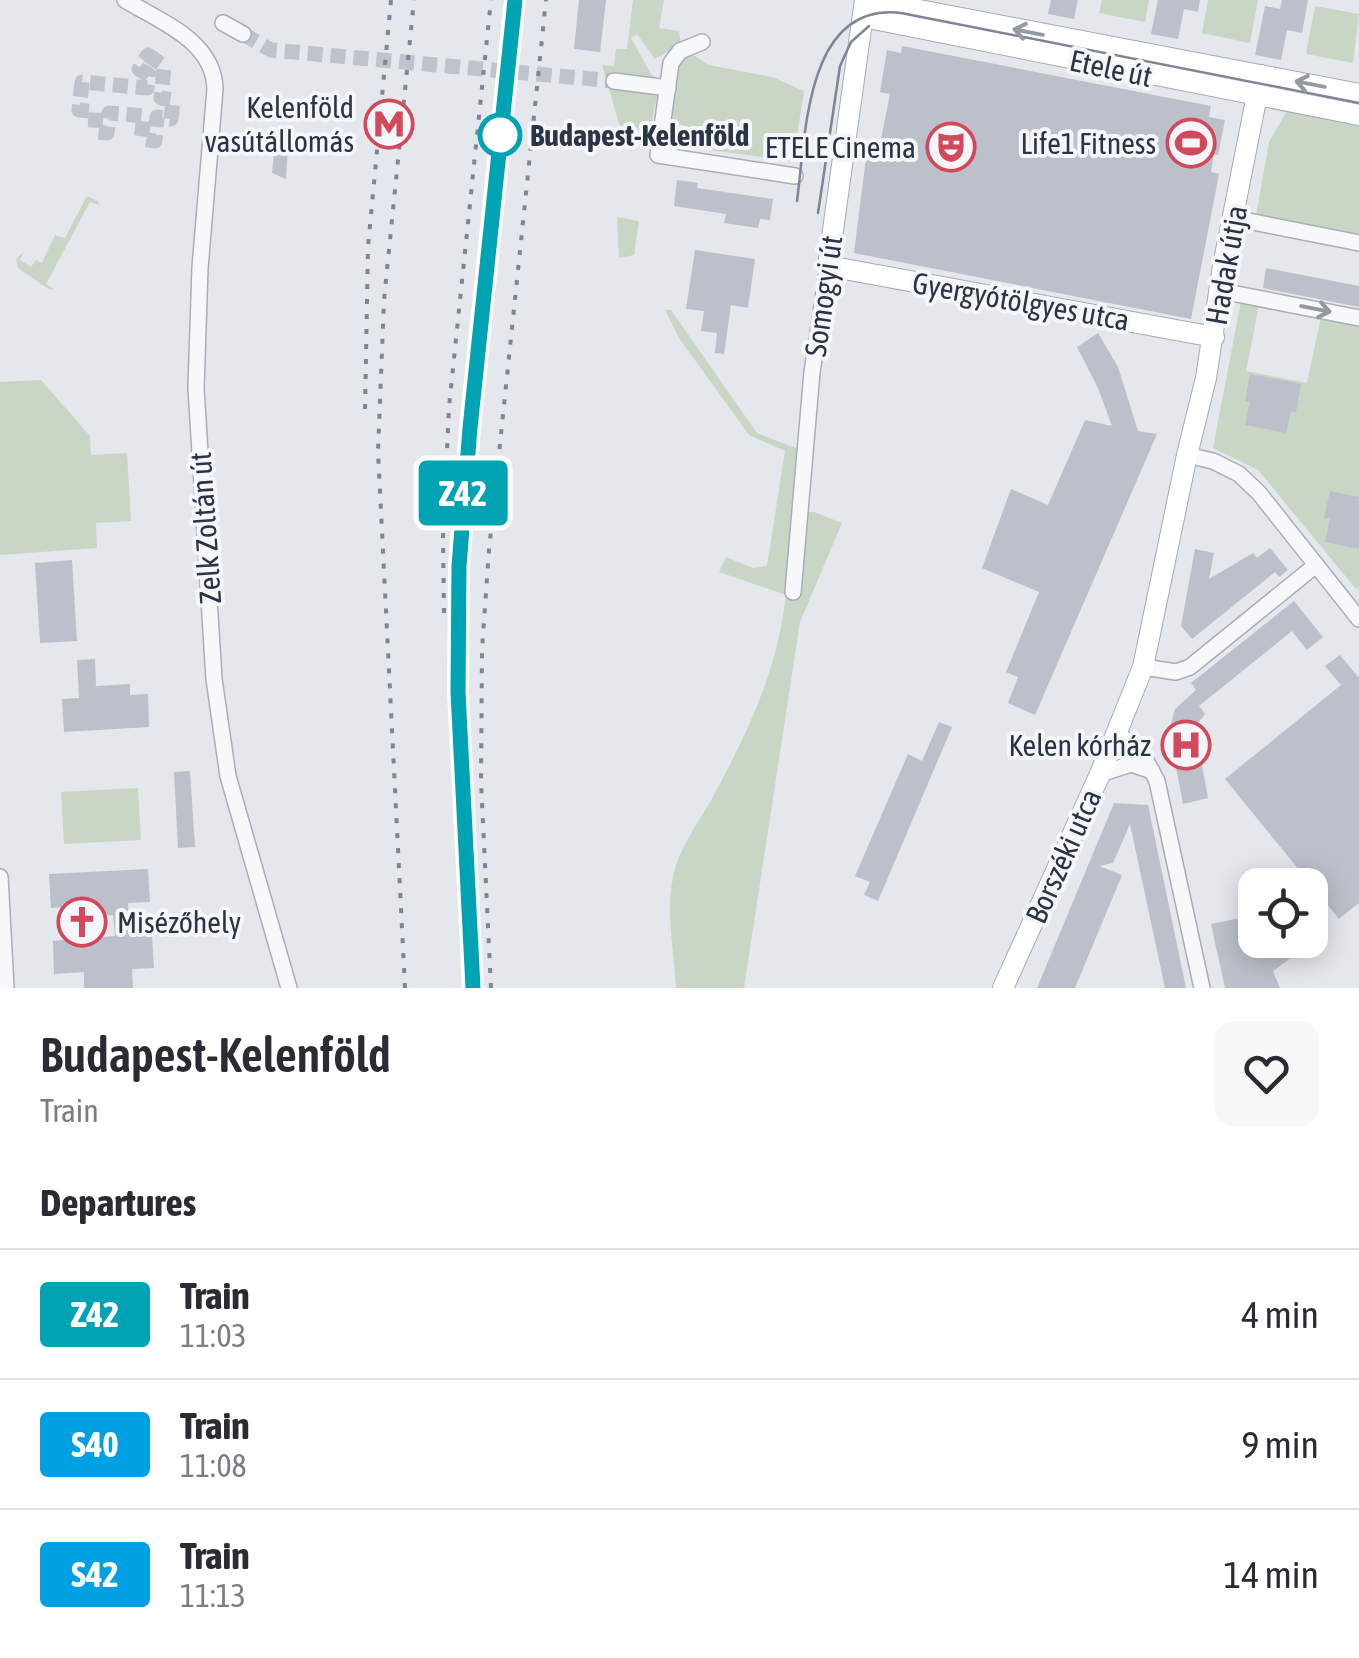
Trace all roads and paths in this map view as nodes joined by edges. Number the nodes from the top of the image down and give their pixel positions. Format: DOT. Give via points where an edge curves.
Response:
graph roads {
  1 [pos="125,0"];
  2 [pos="865,6"];
  3 [pos="223,22"];
  4 [pos="894,25"];
  5 [pos="243,34"];
  6 [pos="702,42"];
  7 [pos="860,52"];
  8 [pos="1262,75"];
  9 [pos="614,81"];
  10 [pos="668,88"];
  11 [pos="1359,94"];
  12 [pos="1257,96"];
  13 [pos="1359,116"];
  14 [pos="788,174"];
  15 [pos="1233,218"];
  16 [pos="1359,243"];
  17 [pos="828,266"];
  18 [pos="1222,291"];
  19 [pos="1359,318"];
  20 [pos="1214,337"];
  21 [pos="1186,455"];
  22 [pos="1174,526"];
  23 [pos="1316,565"];
  24 [pos="793,592"];
  25 [pos="1359,619"];
  26 [pos="1143,667"];
  27 [pos="1118,733"];
  28 [pos="1152,770"];
  29 [pos="1100,774"];
  30 [pos="0,877"];
  31 [pos="6,988"];
  32 [pos="289,988"];
  33 [pos="1003,988"];
  34 [pos="1202,988"];
  1 -- 32 [label="street, Zelk Zoltán út" via="190,40 210,60 216,83 196,388 214,680 228,776"];
  2 -- 4 [label="main road, Etele út"];
  2 -- 7 [label="main road, Somogyi út"];
  8 -- 2 [label="main road, Etele út, one-way"];
  3 -- 5 [label="street"];
  4 -- 7 [label="main road" via="875,32"];
  4 -- 12 [label="main road, Etele út"];
  6 -- 10 [label="street" via="675,56"];
  7 -- 17 [label="main road, Somogyi út"];
  11 -- 8 [label="main road, Etele út, one-way"];
  8 -- 12 [label="main road, Hadak útja"];
  9 -- 10 [label="street"];
  10 -- 14 [label="street" via="658,155"];
  12 -- 13 [label="main road, Etele út"];
  12 -- 15 [label="main road, Hadak útja"];
  15 -- 16 [label="street"];
  15 -- 18 [label="main road, Hadak útja"];
  17 -- 20 [label="main road, Gyergyótölgyes utca"];
  17 -- 24 [label="street, Somogyi út"];
  18 -- 19 [label="street, one-way"];
  18 -- 20 [label="main road, Hadak útja"];
  20 -- 21 [label="main road, Hadak útja"];
  21 -- 22 [label="main road, Hadak útja"];
  21 -- 23 [label="street" via="1239,474"];
  22 -- 26 [label="main road, Borszéki utca"];
  23 -- 25 [label="street"];
  23 -- 26 [label="street" via="1190,667"];
  26 -- 27 [label="main road, Borszéki utca"];
  27 -- 28 [label="street"];
  27 -- 29 [label="main road, Borszéki utca"];
  28 -- 29 [label="street" via="1132,764"];
  28 -- 34 [label="street"];
  29 -- 33 [label="main road, Borszéki utca"];
  30 -- 31 [label="street"];
}
